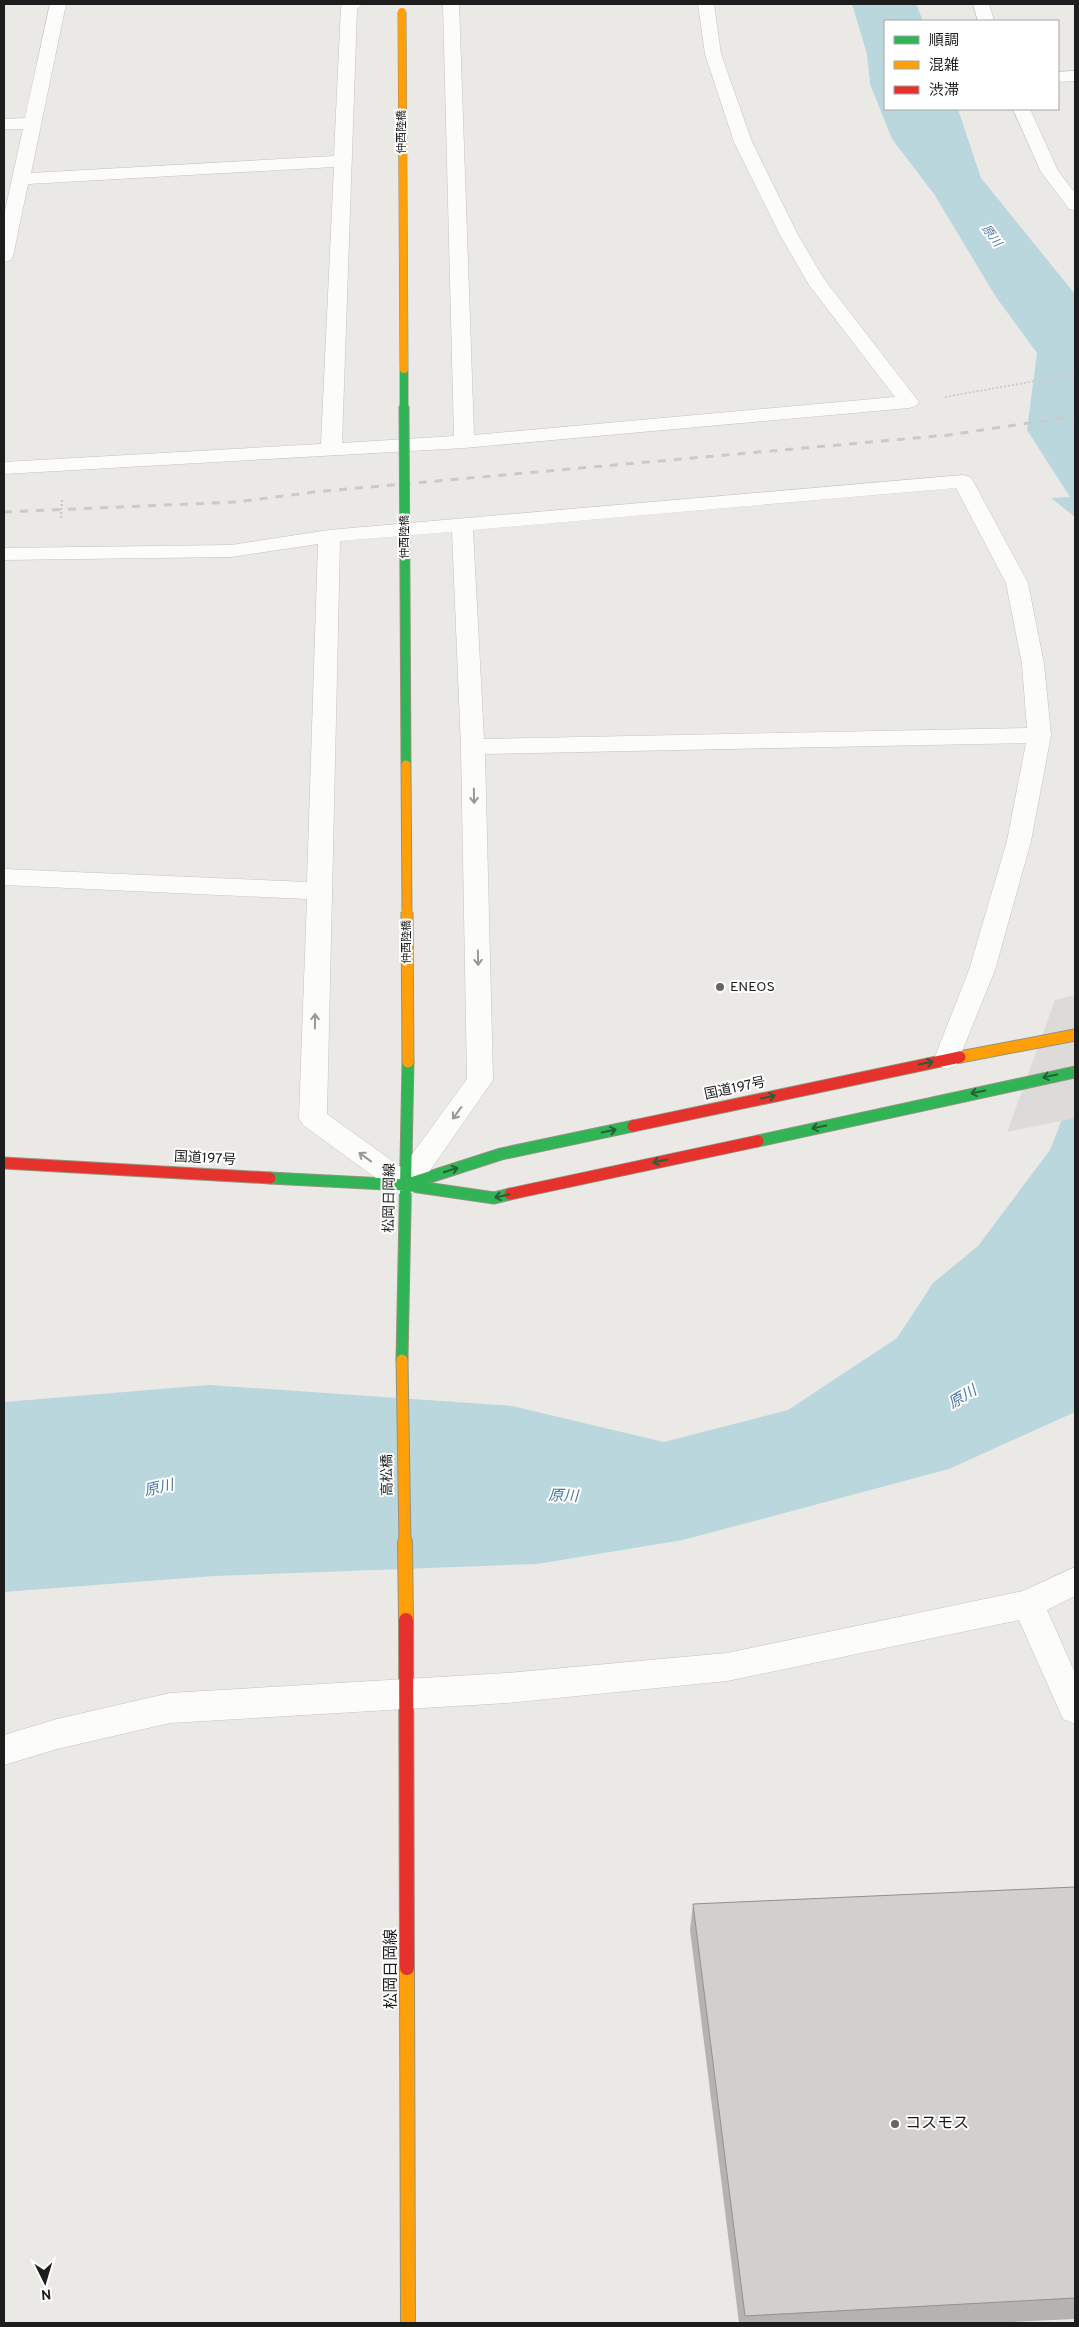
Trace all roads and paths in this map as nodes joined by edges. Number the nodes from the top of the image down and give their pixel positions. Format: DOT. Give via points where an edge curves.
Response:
graph roads {
  1 [pos="58,4"];
  2 [pos="355,4"];
  3 [pos="451,4"];
  4 [pos="706,4"];
  5 [pos="981,4"];
  6 [pos="402,8"];
  7 [pos="986,20"];
  8 [pos="1075,76"];
  9 [pos="1059,77"];
  10 [pos="1022,110"];
  11 [pos="32,123"];
  12 [pos="4,124"];
  13 [pos="343,161"];
  14 [pos="20,179"];
  15 [pos="1075,205"];
  16 [pos="4,256"];
  17 [pos="1075,374"];
  18 [pos="944,397"];
  19 [pos="464,442"];
  20 [pos="331,450"];
  21 [pos="4,468"];
  22 [pos="62,492"];
  23 [pos="61,520"];
  24 [pos="462,524"];
  25 [pos="329,536"];
  26 [pos="4,554"];
  27 [pos="1038,735"];
  28 [pos="472,747"];
  29 [pos="4,877"];
  30 [pos="318,891"];
  31 [pos="1075,1035"];
  32 [pos="948,1059"];
  33 [pos="408,1062"];
  34 [pos="1075,1072"];
  35 [pos="4,1162"];
  36 [pos="405,1185"];
  37 [pos="402,1334"];
  38 [pos="1075,1581"];
  39 [pos="1028,1604"];
  40 [pos="405,1616"];
  41 [pos="408,1694"];
  42 [pos="1075,1709"];
  43 [pos="4,1750"];
  44 [pos="408,2323"];
  1 -- 11 [label="street"];
  2 -- 13 [label="street" via="349,8"];
  3 -- 19 [label="street"];
  4 -- 19 [label="street" via="713,54 743,142 789,235 816,281 909,402"];
  5 -- 7 [label="street"];
  6 -- 33 [label="main road, 仲西陸橋, bridge"];
  8 -- 9 [label="street"];
  10 -- 15 [label="street"];
  11 -- 12 [label="street"];
  11 -- 14 [label="street"];
  13 -- 14 [label="street"];
  13 -- 20 [label="street"];
  14 -- 16 [label="street"];
  17 -- 18 [label="path"];
  19 -- 20 [label="street"];
  20 -- 21 [label="street"];
  22 -- 23 [label="path"];
  24 -- 25 [label="street"];
  24 -- 27 [label="street" via="963,481 1018,583 1033,664"];
  24 -- 28 [label="street"];
  25 -- 26 [label="street" via="231,552"];
  25 -- 30 [label="street"];
  27 -- 28 [label="street"];
  27 -- 32 [label="street" via="1020,841 982,970"];
  28 -- 36 [label="street, one-way" via="480,1080"];
  29 -- 30 [label="street"];
  36 -- 30 [label="street, one-way" via="313,1118"];
  31 -- 32 [label="main road, 国道197号"];
  36 -- 32 [label="main road, 国道197号, one-way" via="501,1154"];
  33 -- 36 [label="main road, 松岡日岡線"];
  34 -- 36 [label="main road, 国道197号, one-way" via="494,1198"];
  35 -- 36 [label="main road, 国道197号"];
  36 -- 37 [label="main road, 松岡日岡線"];
  37 -- 40 [label="main road, 高松橋"];
  38 -- 39 [label="street"];
  39 -- 41 [label="street" via="727,1668"];
  39 -- 42 [label="street"];
  40 -- 41 [label="main road, 松岡日岡線"];
  41 -- 43 [label="street" via="170,1708 57,1734"];
  41 -- 44 [label="main road, 松岡日岡線"];
}
